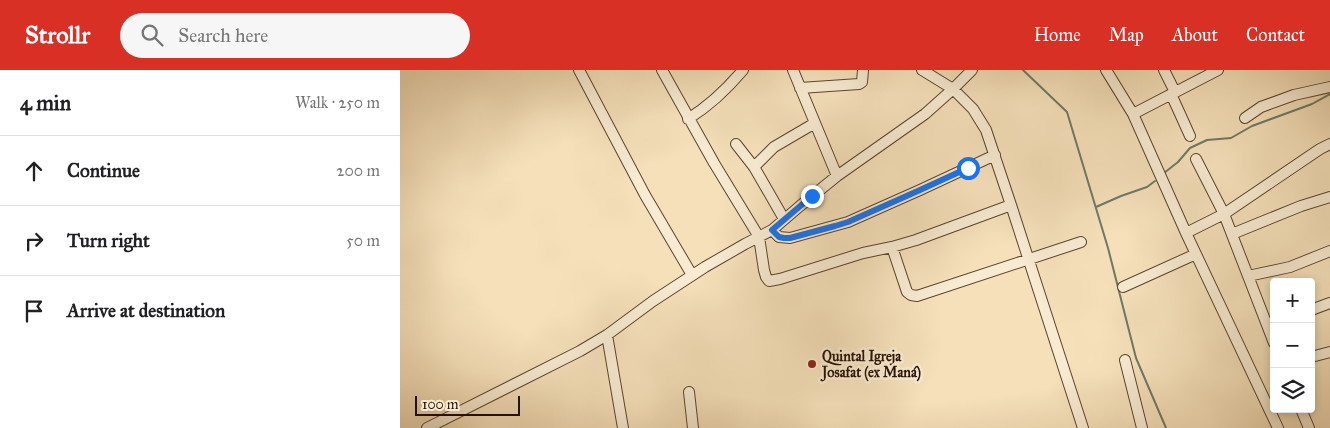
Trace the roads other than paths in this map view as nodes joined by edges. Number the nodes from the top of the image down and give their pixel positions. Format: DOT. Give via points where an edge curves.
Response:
graph roads {
  1 [pos="579,70"];
  2 [pos="662,70"];
  3 [pos="742,70"];
  4 [pos="792,70"];
  5 [pos="863,70"];
  6 [pos="922,70"];
  7 [pos="972,70"];
  8 [pos="1164,70"];
  9 [pos="1218,70"];
  10 [pos="1110,71"];
  11 [pos="1329,87"];
  12 [pos="800,88"];
  13 [pos="953,89"];
  14 [pos="1173,93"];
  15 [pos="1133,114"];
  16 [pos="1245,118"];
  17 [pos="688,119"];
  18 [pos="815,123"];
  19 [pos="1190,136"];
  20 [pos="736,144"];
  21 [pos="1330,144"];
  22 [pos="995,155"];
  23 [pos="1196,159"];
  24 [pos="754,167"];
  25 [pos="837,176"];
  26 [pos="1330,197"];
  27 [pos="1012,206"];
  28 [pos="1224,214"];
  29 [pos="784,219"];
  30 [pos="772,230"];
  31 [pos="1186,233"];
  32 [pos="1232,234"];
  33 [pos="759,237"];
  34 [pos="1081,242"];
  35 [pos="892,247"];
  36 [pos="1330,252"];
  37 [pos="1196,254"];
  38 [pos="1029,259"];
  39 [pos="692,275"];
  40 [pos="1248,276"];
  41 [pos="1123,287"];
  42 [pos="1330,302"];
  43 [pos="1315,308"];
  44 [pos="1270,326"];
  45 [pos="606,335"];
  46 [pos="1330,352"];
  47 [pos="1315,356"];
  48 [pos="1125,360"];
  49 [pos="689,392"];
  50 [pos="1303,413"];
  51 [pos="427,428"];
  52 [pos="623,428"];
  53 [pos="693,428"];
  54 [pos="1083,428"];
  55 [pos="1142,428"];
  56 [pos="1278,428"];
  57 [pos="1309,428"];
  1 -- 39 [label="street" via="645,195"];
  2 -- 17 [label="street"];
  3 -- 17 [label="street" via="699,113"];
  4 -- 12 [label="street"];
  5 -- 12 [label="street" via="859,84"];
  6 -- 13 [label="street"];
  7 -- 13 [label="street"];
  8 -- 14 [label="street"];
  9 -- 14 [label="street"];
  10 -- 15 [label="street"];
  11 -- 16 [label="street" via="1261,107"];
  12 -- 18 [label="street"];
  13 -- 22 [label="street" via="978,116"];
  13 -- 25 [label="street" via="914,122"];
  14 -- 15 [label="street"];
  14 -- 19 [label="street"];
  15 -- 31 [label="street"];
  17 -- 33 [label="street"];
  18 -- 24 [label="street" via="774,146"];
  18 -- 25 [label="street"];
  20 -- 24 [label="street"];
  21 -- 28 [label="street"];
  22 -- 27 [label="street"];
  22 -- 30 [label="street" via="842,224 790,238 779,237"];
  23 -- 28 [label="street"];
  24 -- 29 [label="street"];
  25 -- 29 [label="street"];
  26 -- 32 [label="street"];
  27 -- 35 [label="street"];
  27 -- 38 [label="street"];
  28 -- 31 [label="street"];
  28 -- 32 [label="street"];
  29 -- 30 [label="street"];
  30 -- 33 [label="street"];
  31 -- 37 [label="street"];
  32 -- 40 [label="street"];
  33 -- 35 [label="street" via="769,281"];
  33 -- 39 [label="street"];
  34 -- 38 [label="street"];
  35 -- 38 [label="street" via="907,292 917,296"];
  36 -- 40 [label="street" via="1290,267"];
  37 -- 41 [label="street"];
  37 -- 56 [label="street"];
  38 -- 54 [label="street"];
  39 -- 45 [label="street"];
  40 -- 44 [label="street"];
  42 -- 43 [label="street"];
  45 -- 51 [label="street"];
  45 -- 52 [label="street"];
  46 -- 47 [label="street"];
  48 -- 55 [label="street"];
  49 -- 53 [label="street"];
  50 -- 57 [label="street"];
}
